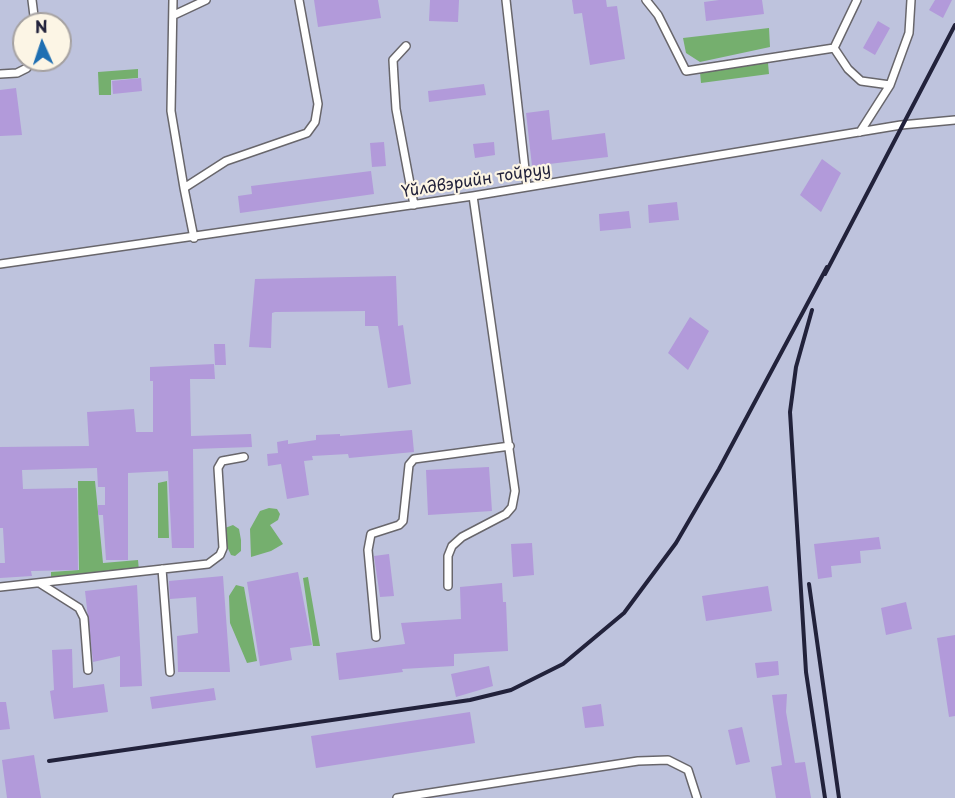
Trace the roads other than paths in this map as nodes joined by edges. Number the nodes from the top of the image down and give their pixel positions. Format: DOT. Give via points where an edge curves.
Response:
graph roads {
  1 [pos="173,0"];
  2 [pos="206,0"];
  3 [pos="299,0"];
  4 [pos="506,0"];
  5 [pos="646,0"];
  6 [pos="857,0"];
  7 [pos="911,0"];
  8 [pos="174,15"];
  9 [pos="406,46"];
  10 [pos="834,48"];
  11 [pos="19,72"];
  12 [pos="0,74"];
  13 [pos="890,85"];
  14 [pos="955,120"];
  15 [pos="860,132"];
  16 [pos="526,187"];
  17 [pos="184,188"];
  18 [pos="473,196"];
  19 [pos="414,205"];
  20 [pos="194,238"];
  21 [pos="0,264"];
  22 [pos="510,446"];
  23 [pos="244,457"];
  24 [pos="162,569"];
  25 [pos="41,584"];
  26 [pos="448,586"];
  27 [pos="0,587"];
  28 [pos="376,637"];
  29 [pos="88,670"];
  30 [pos="170,672"];
  31 [pos="397,798"];
  32 [pos="697,798"];
  1 -- 8 [label="lane"];
  2 -- 8 [label="lane"];
  3 -- 17 [label="lane" via="318,104 315,122 307,133 226,161"];
  4 -- 16 [label="lane"];
  5 -- 10 [label="lane" via="686,70"];
  6 -- 10 [label="lane"];
  7 -- 13 [label="lane" via="909,33"];
  8 -- 17 [label="lane" via="171,111"];
  9 -- 19 [label="lane" via="393,60 396,109"];
  10 -- 13 [label="lane" via="861,81"];
  11 -- 12 [label="lane"];
  13 -- 15 [label="lane"];
  14 -- 15 [label="lane, Үйлдвэрийн тойруу"];
  15 -- 16 [label="lane, Үйлдвэрийн тойруу"];
  16 -- 18 [label="lane, Үйлдвэрийн тойруу"];
  17 -- 20 [label="lane"];
  18 -- 19 [label="lane, Үйлдвэрийн тойруу"];
  18 -- 22 [label="lane"];
  19 -- 20 [label="lane, Үйлдвэрийн тойруу"];
  20 -- 21 [label="lane, Үйлдвэрийн тойруу"];
  22 -- 26 [label="lane" via="515,491 512,507 453,546 448,556"];
  22 -- 28 [label="lane" via="414,459 409,465 403,521 371,534 369,542"];
  23 -- 24 [label="lane" via="222,461 218,468 223,548 220,555 208,564"];
  24 -- 25 [label="lane"];
  24 -- 30 [label="lane"];
  25 -- 27 [label="lane"];
  25 -- 29 [label="lane" via="79,608 84,618"];
  31 -- 32 [label="lane" via="638,761 668,760 688,770"];
}
